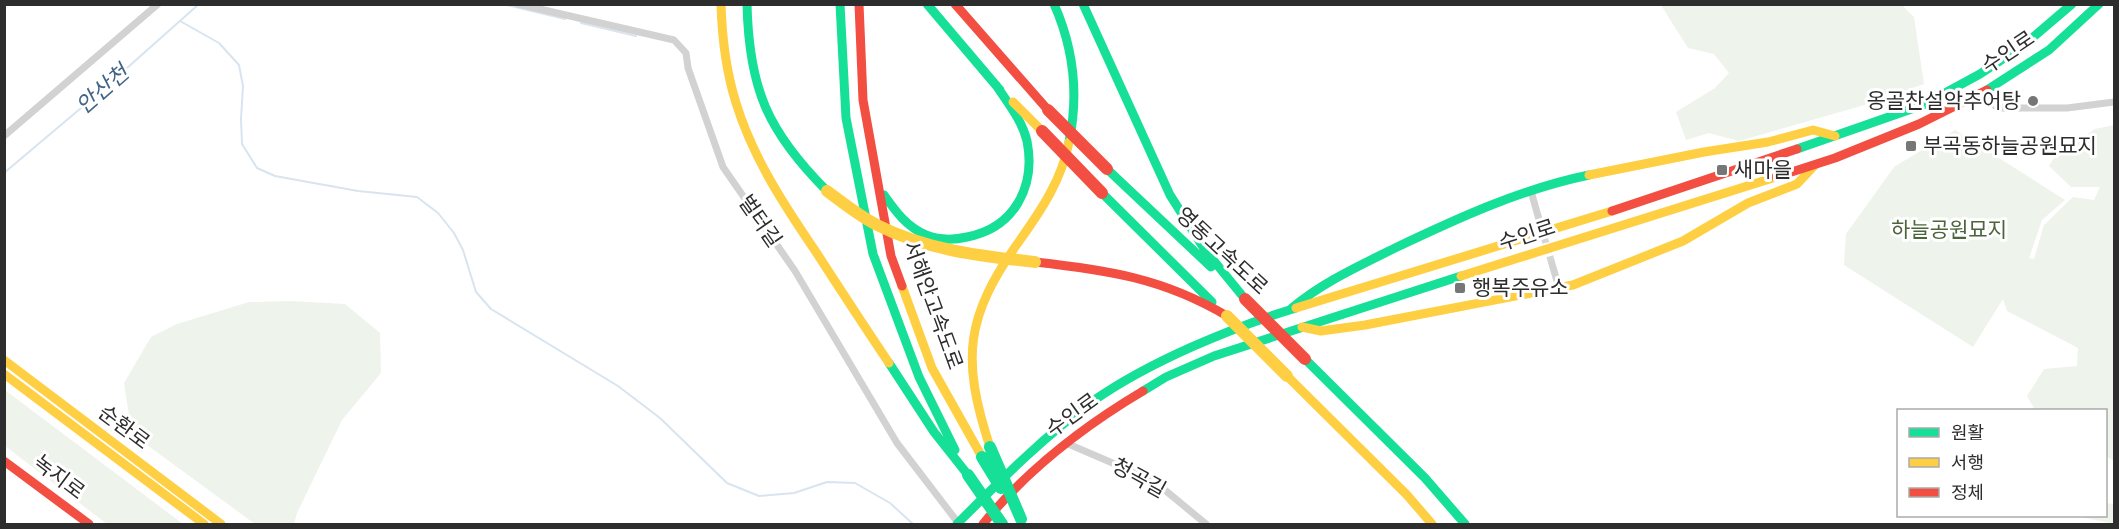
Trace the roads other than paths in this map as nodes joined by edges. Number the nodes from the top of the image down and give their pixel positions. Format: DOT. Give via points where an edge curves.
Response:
graph roads {
  1 [pos="158,4"];
  2 [pos="518,4"];
  3 [pos="721,4"];
  4 [pos="747,4"];
  5 [pos="840,4"];
  6 [pos="859,4"];
  7 [pos="927,4"];
  8 [pos="955,4"];
  9 [pos="1054,4"];
  10 [pos="1083,4"];
  11 [pos="2072,4"];
  12 [pos="2099,4"];
  13 [pos="996,85"];
  14 [pos="1984,92"];
  15 [pos="2115,102"];
  16 [pos="4,136"];
  17 [pos="1835,136"];
  18 [pos="1815,164"];
  19 [pos="878,180"];
  20 [pos="1531,191"];
  21 [pos="1538,216"];
  22 [pos="1552,264"];
  23 [pos="1558,288"];
  24 [pos="1245,299"];
  25 [pos="1289,311"];
  26 [pos="1227,316"];
  27 [pos="1302,327"];
  28 [pos="4,360"];
  29 [pos="4,374"];
  30 [pos="1066,443"];
  31 [pos="4,461"];
  32 [pos="968,475"];
  33 [pos="1024,522"];
  34 [pos="958,524"];
  35 [pos="89,525"];
  36 [pos="204,525"];
  37 [pos="221,525"];
  38 [pos="983,525"];
  39 [pos="1002,525"];
  40 [pos="1206,525"];
  41 [pos="1432,525"];
  42 [pos="1465,525"];
  1 -- 16 [label="street"];
  2 -- 34 [label="street, 벌터길" via="674,40 686,53 723,167 795,271 897,443"];
  3 -- 32 [label="main road" via="730,82 740,117 763,168 934,432"];
  4 -- 26 [label="main road, bridge" via="752,70 764,107 792,154 827,191 870,223 909,240 954,251 1134,275 1181,291"];
  5 -- 32 [label="main road, 서해안고속도로" via="846,118 873,254 919,376"];
  6 -- 19 [label="main road, 서해안고속도로" via="863,100"];
  7 -- 13 [label="main road, 영동고속도로"];
  8 -- 24 [label="main road, 영동고속도로, bridge" via="1048,111"];
  9 -- 33 [label="main road, bridge" via="1063,21 1074,63 1072,126 1054,187 987,293 971,364 976,406"];
  10 -- 24 [label="main road" via="1170,195 1205,250"];
  11 -- 17 [label="main road, 수인로" via="2024,45 1980,74 1923,105"];
  12 -- 14 [label="main road, 수인로" via="2049,50"];
  13 -- 19 [label="main road" via="1023,129 1030,159 1024,192 1014,212 1001,224 975,238 932,237 912,228 897,215"];
  13 -- 26 [label="main road, 영동고속도로, bridge"];
  14 -- 15 [label="street" via="1997,108 2067,108"];
  14 -- 18 [label="main road, 수인로" via="1918,124"];
  17 -- 20 [label="main road" via="1813,130 1559,181"];
  17 -- 25 [label="main road, 수인로" via="1571,225"];
  18 -- 23 [label="main road" via="1797,184 1748,203 1683,241"];
  18 -- 27 [label="main road, 수인로"];
  19 -- 33 [label="main road, 서해안고속도로, bridge" via="891,256 932,368"];
  20 -- 21 [label="street"];
  20 -- 25 [label="main road" via="1468,213 1346,272 1311,292"];
  22 -- 23 [label="street"];
  23 -- 27 [label="main road" via="1354,326 1321,331"];
  24 -- 42 [label="main road, 영동고속도로, bridge" via="1425,478"];
  25 -- 34 [label="main road, 수인로" via="1206,341 1100,396 1022,459"];
  26 -- 41 [label="main road, 영동고속도로, bridge" via="1407,495"];
  27 -- 30 [label="main road, 수인로" via="1214,356 1166,377 1101,416"];
  28 -- 37 [label="main road, 순환로"];
  29 -- 36 [label="main road, 순환로"];
  30 -- 38 [label="main road, 수인로" via="1029,474"];
  30 -- 40 [label="street, 청곡길" via="1145,477"];
  31 -- 35 [label="main road, 녹지로"];
  32 -- 39 [label="main road, 서해안고속도로, bridge"];
}
